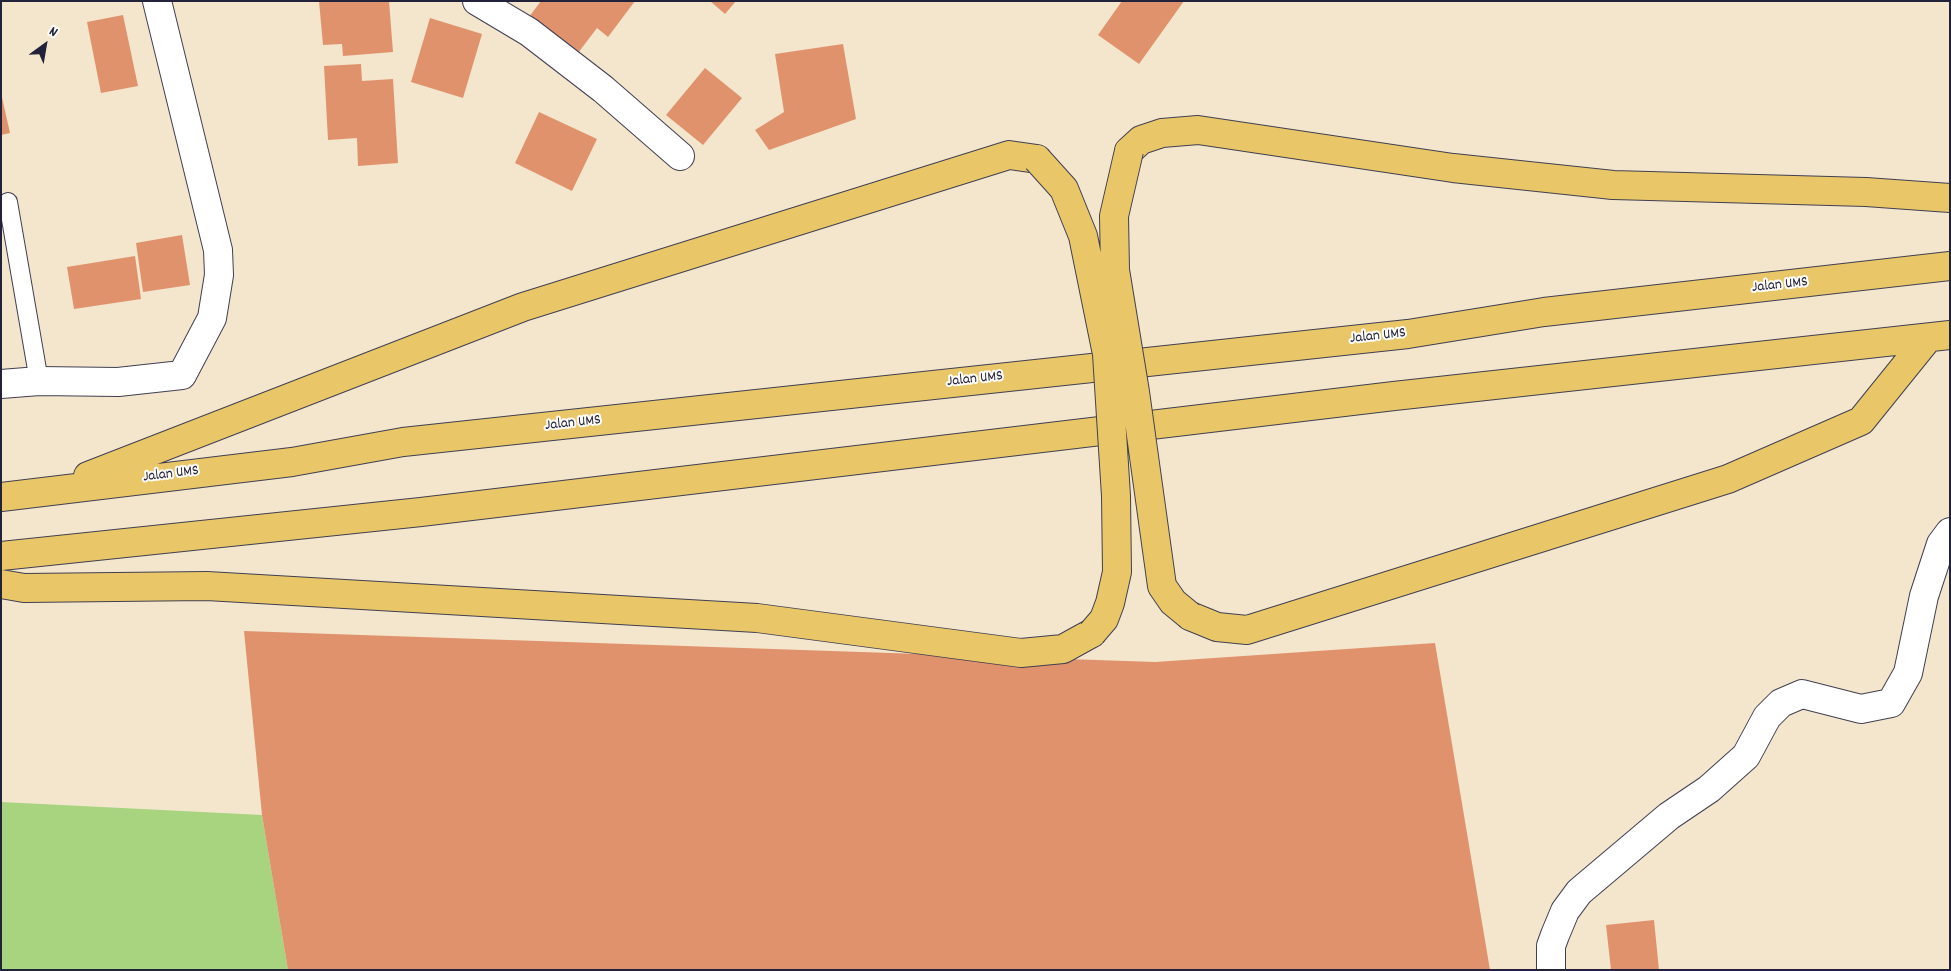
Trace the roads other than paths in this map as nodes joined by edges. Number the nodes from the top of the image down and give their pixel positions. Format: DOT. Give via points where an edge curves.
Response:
graph roads {
  1 [pos="157,1"];
  2 [pos="477,1"];
  3 [pos="680,156"];
  4 [pos="1950,198"];
  5 [pos="8,202"];
  6 [pos="1950,266"];
  7 [pos="1939,336"];
  8 [pos="39,381"];
  9 [pos="1,384"];
  10 [pos="48,492"];
  11 [pos="1,497"];
  12 [pos="1950,532"];
  13 [pos="1,556"];
  14 [pos="1,584"];
  15 [pos="1551,970"];
  1 -- 8 [label="street" via="218,250 219,275 212,318 182,376 118,382"];
  2 -- 3 [label="street" via="544,43"];
  4 -- 7 [label="highway, bridge" via="1866,192 1613,185 1453,168 1198,130 1162,133 1141,140 1130,151 1114,216 1115,270 1136,392 1162,586 1173,602 1190,616 1217,627 1247,630 1728,479 1861,422"];
  5 -- 8 [label="lane"];
  6 -- 10 [label="highway, Jalan UMS" via="1544,312 1408,334 403,442 292,462"];
  7 -- 13 [label="highway" via="1384,397 411,514"];
  8 -- 9 [label="street"];
  10 -- 11 [label="highway, Jalan UMS"];
  10 -- 14 [label="highway, bridge" via="524,307 1008,155 1037,160 1064,190 1083,236 1107,354 1117,572 1104,619 1092,633 1064,649 1021,653 757,618 207,586 24,588"];
  12 -- 15 [label="street" via="1940,544 1924,596 1908,673 1891,703 1860,708 1802,694 1781,703 1767,717 1746,756 1579,892 1565,911 1551,946"];
}
